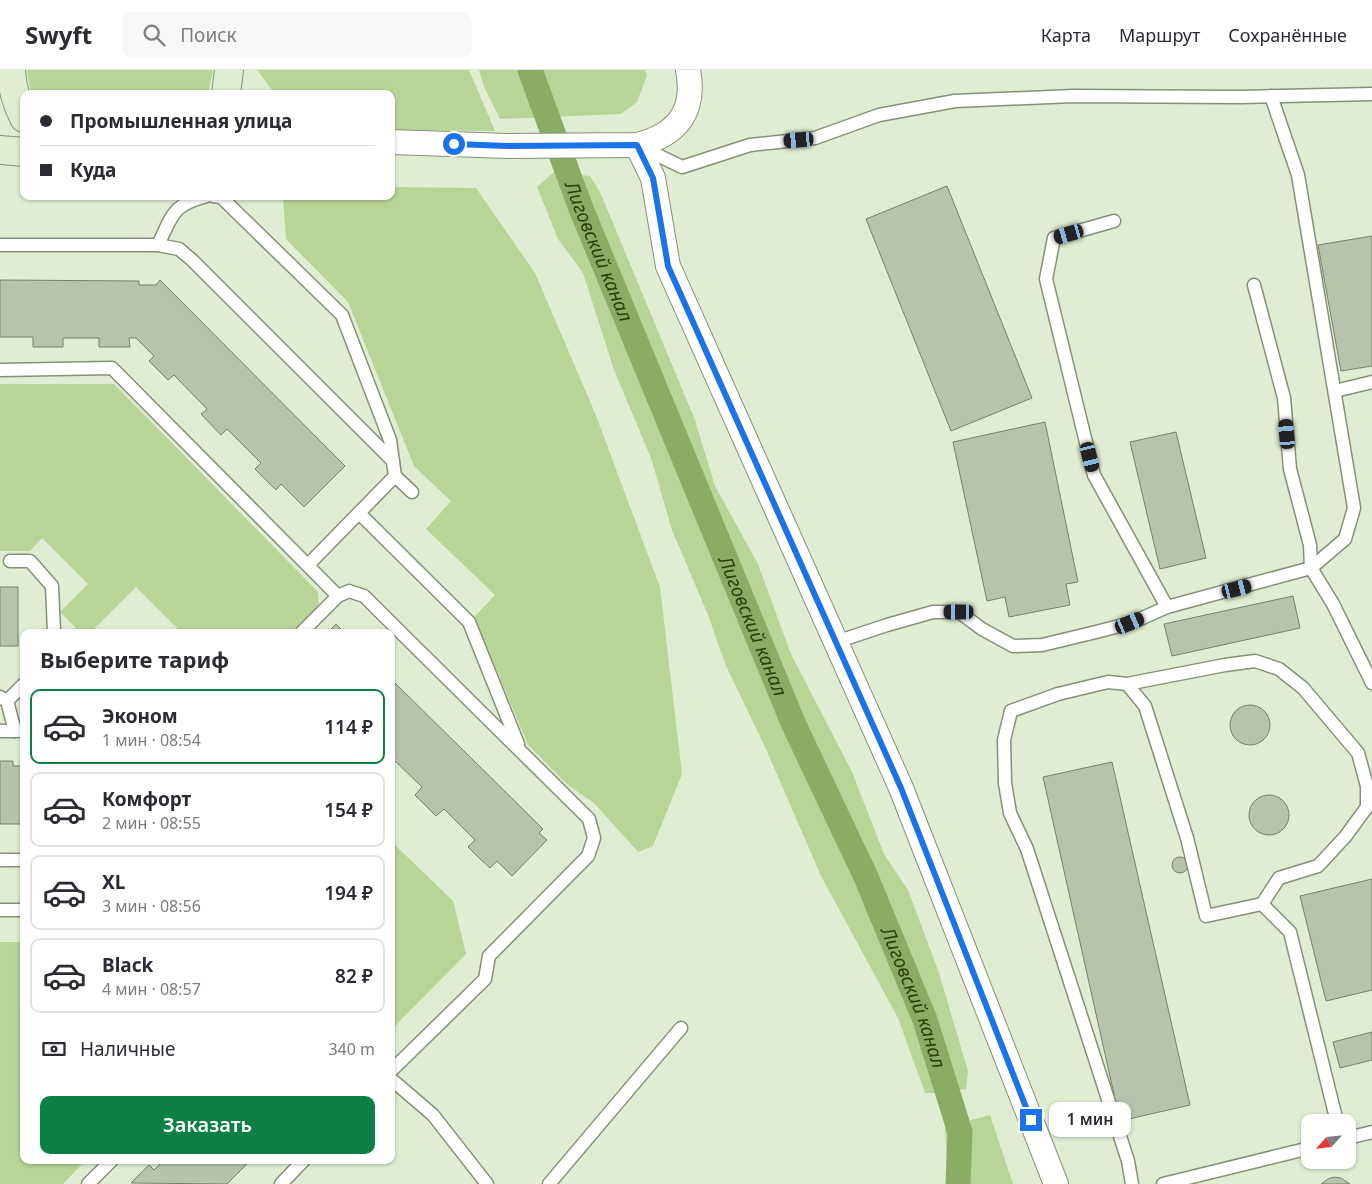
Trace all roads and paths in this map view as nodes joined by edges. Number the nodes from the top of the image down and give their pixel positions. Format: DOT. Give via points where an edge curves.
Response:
graph roads {
  1 [pos="11,70"];
  2 [pos="688,70"];
  3 [pos="1372,94"];
  4 [pos="1271,96"];
  5 [pos="20,109"];
  6 [pos="395,142"];
  7 [pos="637,145"];
  8 [pos="0,150"];
  9 [pos="20,152"];
  10 [pos="193,200"];
  11 [pos="224,200"];
  12 [pos="1114,221"];
  13 [pos="158,244"];
  14 [pos="0,245"];
  15 [pos="1254,285"];
  16 [pos="0,370"];
  17 [pos="1372,382"];
  18 [pos="1335,391"];
  19 [pos="393,461"];
  20 [pos="395,476"];
  21 [pos="412,492"];
  22 [pos="359,513"];
  23 [pos="10,560"];
  24 [pos="308,566"];
  25 [pos="1311,568"];
  26 [pos="338,596"];
  27 [pos="1167,607"];
  28 [pos="54,629"];
  29 [pos="305,629"];
  30 [pos="836,642"];
  31 [pos="1372,683"];
  32 [pos="1127,684"];
  33 [pos="20,687"];
  34 [pos="3,699"];
  35 [pos="0,731"];
  36 [pos="20,731"];
  37 [pos="520,749"];
  38 [pos="0,860"];
  39 [pos="20,860"];
  40 [pos="1262,904"];
  41 [pos="0,910"];
  42 [pos="20,910"];
  43 [pos="680,1028"];
  44 [pos="395,1066"];
  45 [pos="395,1082"];
  46 [pos="1335,1114"];
  47 [pos="1372,1132"];
  48 [pos="1356,1136"];
  49 [pos="1301,1150"];
  50 [pos="108,1164"];
  51 [pos="300,1164"];
  52 [pos="88,1184"];
  53 [pos="281,1184"];
  54 [pos="487,1184"];
  55 [pos="549,1184"];
  56 [pos="1056,1184"];
  57 [pos="1132,1184"];
  58 [pos="1164,1184"];
  1 -- 5 [label="street"];
  2 -- 7 [label="street" via="688,105 680,121 654,141"];
  3 -- 4 [label="lane"];
  4 -- 7 [label="lane" via="1073,96 955,101 879,116 815,138 750,144 682,167"];
  4 -- 18 [label="lane" via="1298,175"];
  6 -- 7 [label="street" via="508,146"];
  7 -- 30 [label="street" via="653,178 668,266"];
  8 -- 9 [label="street"];
  10 -- 13 [label="lane" via="180,206 171,217"];
  11 -- 19 [label="lane" via="342,315 390,440"];
  12 -- 27 [label="lane" via="1054,238 1046,279 1094,475"];
  13 -- 14 [label="lane"];
  13 -- 19 [label="lane" via="179,249 192,260"];
  15 -- 25 [label="lane" via="1284,398 1290,469 1310,545"];
  16 -- 24 [label="lane" via="112,368"];
  17 -- 18 [label="lane"];
  18 -- 25 [label="lane" via="1354,508 1345,539"];
  19 -- 20 [label="lane"];
  20 -- 21 [label="lane"];
  20 -- 22 [label="lane"];
  22 -- 24 [label="lane"];
  22 -- 37 [label="lane" via="469,622"];
  23 -- 28 [label="lane" via="30,561 52,586"];
  24 -- 26 [label="lane"];
  25 -- 27 [label="lane"];
  25 -- 31 [label="lane" via="1333,604"];
  26 -- 29 [label="lane"];
  26 -- 37 [label="lane" via="349,591 364,596"];
  27 -- 30 [label="lane" via="1130,623 1042,645 1014,646 959,612 933,612"];
  30 -- 56 [label="street" via="901,788"];
  32 -- 40 [label="lane" via="1145,706 1187,838 1206,916"];
  32 -- 40 [label="lane" via="1255,661 1280,669 1303,688 1358,753 1367,786 1367,807 1318,866 1279,878"];
  32 -- 57 [label="lane" via="1108,682 1058,694 1011,711 1004,740 1005,783 1010,813 1027,849 1128,1161"];
  33 -- 34 [label="lane"];
  34 -- 36 [label="lane"];
  35 -- 36 [label="lane"];
  37 -- 44 [label="lane" via="589,819 594,838 588,856 489,956 485,979"];
  38 -- 39 [label="lane"];
  40 -- 46 [label="lane" via="1290,932"];
  41 -- 42 [label="lane"];
  43 -- 55 [label="lane"];
  45 -- 54 [label="lane" via="433,1115"];
  47 -- 48 [label="lane"];
  49 -- 58 [label="lane"];
  50 -- 52 [label="lane"];
  51 -- 53 [label="lane"];
}
